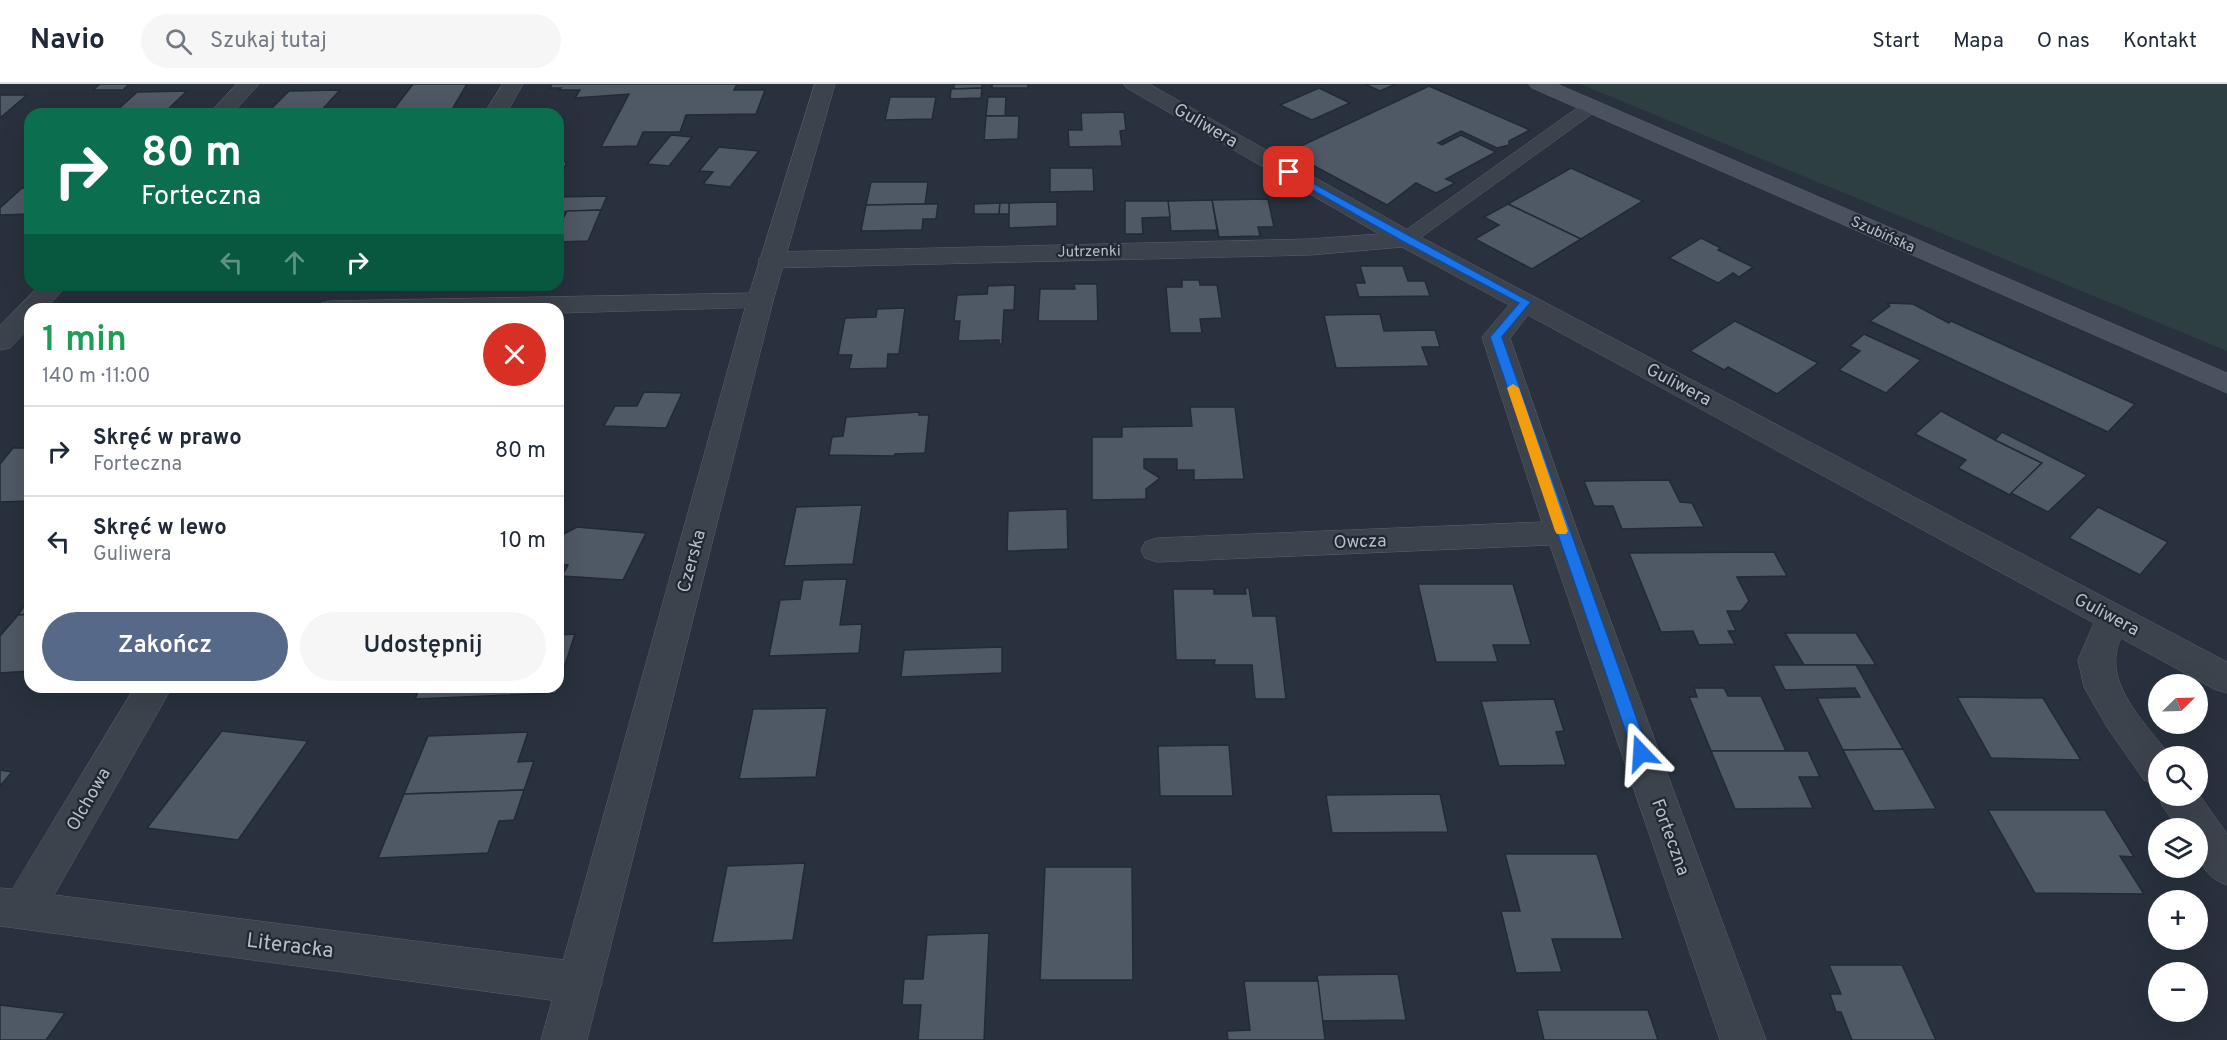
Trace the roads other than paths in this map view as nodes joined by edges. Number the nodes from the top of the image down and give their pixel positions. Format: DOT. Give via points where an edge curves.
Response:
graph roads {
  1 [pos="249,84"];
  2 [pos="513,84"];
  3 [pos="825,84"];
  4 [pos="1134,84"];
  5 [pos="1539,84"];
  6 [pos="1590,107"];
  7 [pos="226,108"];
  8 [pos="499,108"];
  9 [pos="1406,239"];
  10 [pos="771,260"];
  11 [pos="49,291"];
  12 [pos="760,301"];
  13 [pos="1525,302"];
  14 [pos="38,303"];
  15 [pos="564,305"];
  16 [pos="24,313"];
  17 [pos="0,315"];
  18 [pos="24,318"];
  19 [pos="0,342"];
  20 [pos="2227,384"];
  21 [pos="1562,533"];
  22 [pos="1157,550"];
  23 [pos="2115,617"];
  24 [pos="2227,679"];
  25 [pos="150,693"];
  26 [pos="2148,754"];
  27 [pos="2184,806"];
  28 [pos="2227,867"];
  29 [pos="11,908"];
  30 [pos="580,983"];
  31 [pos="564,1040"];
  32 [pos="1743,1040"];
  1 -- 7 [label="street"];
  2 -- 8 [label="street"];
  3 -- 10 [label="street, Czerska"];
  4 -- 9 [label="street, Guliwera"];
  5 -- 6 [label="main road, Szubińska"];
  6 -- 9 [label="lane"];
  6 -- 20 [label="main road, Szubińska"];
  9 -- 10 [label="street, Jutrzenki" via="1310,247"];
  9 -- 13 [label="street, Guliwera"];
  10 -- 12 [label="street, Czerska"];
  11 -- 14 [label="street"];
  12 -- 15 [label="street"];
  12 -- 30 [label="street, Czerska"];
  13 -- 21 [label="street, Forteczna" via="1496,337"];
  13 -- 23 [label="street, Guliwera"];
  16 -- 17 [label="street"];
  18 -- 19 [label="street"];
  21 -- 22 [label="street, Owcza"];
  21 -- 32 [label="street, Forteczna"];
  23 -- 24 [label="street, Guliwera"];
  23 -- 26 [label="street" via="2096,661 2100,682"];
  25 -- 29 [label="street, Olchowa"];
  27 -- 28 [label="street"];
  29 -- 30 [label="street, Literacka"];
  30 -- 31 [label="street, Czerska"];
}
